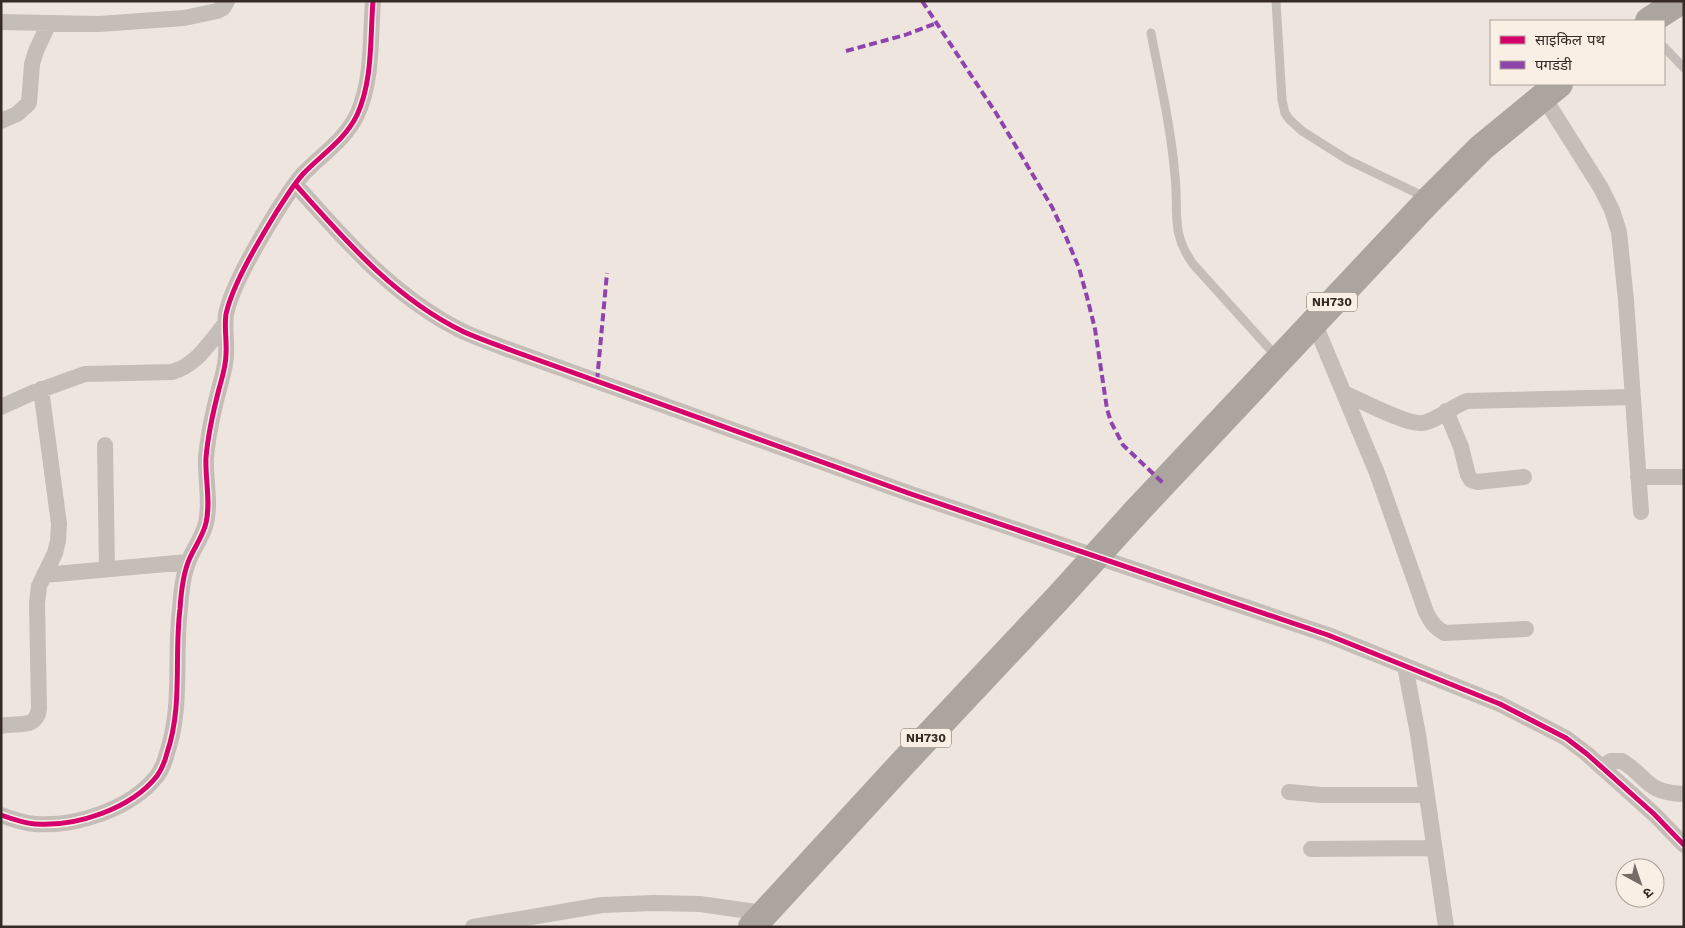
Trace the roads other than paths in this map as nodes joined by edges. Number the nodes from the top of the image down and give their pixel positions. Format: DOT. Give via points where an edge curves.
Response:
graph roads {
  1 [pos="227,1"];
  2 [pos="373,1"];
  3 [pos="1276,1"];
  4 [pos="1680,1"];
  5 [pos="1651,20"];
  6 [pos="1,22"];
  7 [pos="49,23"];
  8 [pos="1152,33"];
  9 [pos="1665,48"];
  10 [pos="1684,68"];
  11 [pos="1551,90"];
  12 [pos="1,120"];
  13 [pos="302,175"];
  14 [pos="1429,200"];
  15 [pos="1314,322"];
  16 [pos="225,324"];
  17 [pos="1279,359"];
  18 [pos="41,389"];
  19 [pos="1344,393"];
  20 [pos="1633,397"];
  21 [pos="1,407"];
  22 [pos="1446,411"];
  23 [pos="105,445"];
  24 [pos="1524,477"];
  25 [pos="1638,477"];
  26 [pos="1684,477"];
  27 [pos="1640,512"];
  28 [pos="1105,547"];
  29 [pos="188,562"];
  30 [pos="106,569"];
  31 [pos="44,574"];
  32 [pos="1526,629"];
  33 [pos="1405,666"];
  34 [pos="1,726"];
  35 [pos="1606,764"];
  36 [pos="1289,792"];
  37 [pos="1684,794"];
  38 [pos="1427,795"];
  39 [pos="1,815"];
  40 [pos="1684,845"];
  41 [pos="1311,848"];
  42 [pos="1434,848"];
  43 [pos="758,920"];
  44 [pos="473,927"];
  45 [pos="1446,927"];
  1 -- 7 [label="street" via="222,8 210,13 184,18 99,24"];
  2 -- 13 [label="street" via="368,70 357,115 349,129"];
  3 -- 14 [label="lane" via="1282,100 1289,119 1348,160"];
  4 -- 5 [label="highway"];
  6 -- 7 [label="street"];
  7 -- 12 [label="street" via="32,64 29,103 17,114"];
  8 -- 17 [label="lane" via="1175,176 1179,239 1193,264"];
  9 -- 10 [label="lane"];
  11 -- 14 [label="highway, NH730" via="1482,148"];
  11 -- 20 [label="street" via="1612,210 1619,232"];
  13 -- 16 [label="street" via="248,261 231,299"];
  13 -- 28 [label="street" via="356,252 421,306 462,331 902,490"];
  14 -- 15 [label="highway, NH730"];
  15 -- 17 [label="highway, NH730"];
  15 -- 19 [label="street"];
  16 -- 18 [label="street" via="193,363 181,369 172,372 85,374"];
  16 -- 29 [label="street" via="226,354 207,451 206,524"];
  17 -- 28 [label="highway, NH730"];
  18 -- 21 [label="street"];
  18 -- 31 [label="street" via="60,524 55,553"];
  19 -- 22 [label="street" via="1410,423 1423,423"];
  19 -- 32 [label="street" via="1432,623 1445,633"];
  20 -- 22 [label="street" via="1467,401"];
  20 -- 25 [label="street"];
  22 -- 24 [label="street" via="1471,480"];
  23 -- 30 [label="street"];
  25 -- 26 [label="street"];
  25 -- 27 [label="street"];
  28 -- 33 [label="street"];
  28 -- 43 [label="highway, NH730"];
  29 -- 30 [label="street"];
  29 -- 39 [label="street" via="178,630 177,706 173,738 158,775 133,798 117,807 67,822 37,824"];
  30 -- 31 [label="street"];
  31 -- 34 [label="street" via="37,602 38,716 31,722"];
  33 -- 35 [label="street" via="1500,704 1566,738"];
  33 -- 38 [label="street"];
  35 -- 37 [label="street" via="1622,761 1657,790"];
  35 -- 40 [label="street"];
  36 -- 38 [label="street"];
  38 -- 42 [label="street"];
  41 -- 42 [label="street"];
  42 -- 45 [label="street"];
  43 -- 44 [label="street" via="700,904 654,903 602,905"];
}
